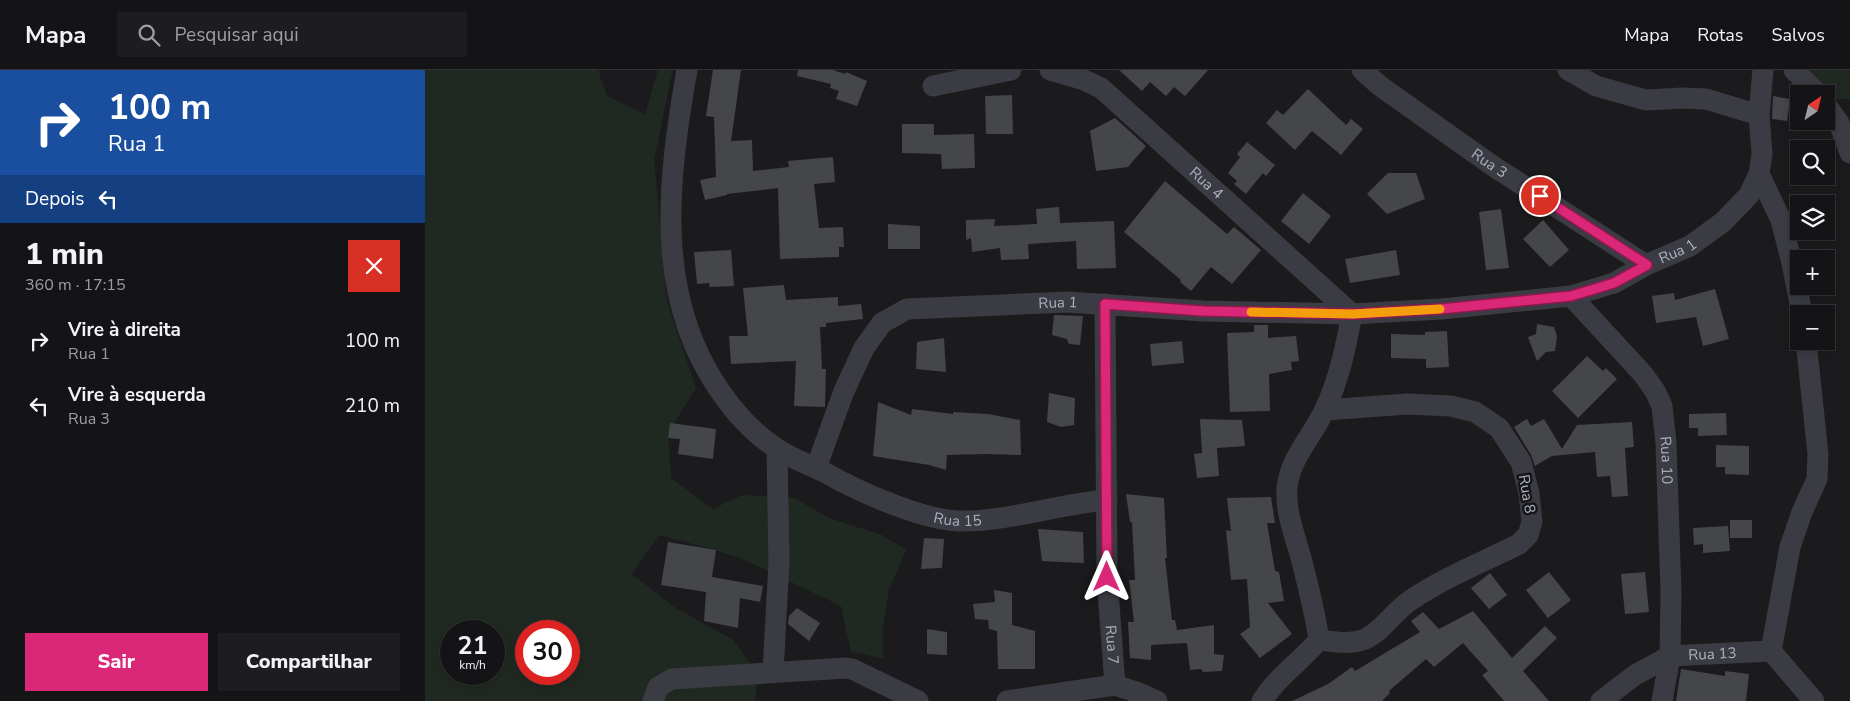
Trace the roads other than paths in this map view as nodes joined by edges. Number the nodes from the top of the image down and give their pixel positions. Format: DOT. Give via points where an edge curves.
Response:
graph roads {
  1 [pos="687,70"];
  2 [pos="1011,70"];
  3 [pos="1050,70"];
  4 [pos="1362,70"];
  5 [pos="1568,70"];
  6 [pos="1763,70"];
  7 [pos="1795,70"];
  8 [pos="1809,85"];
  9 [pos="933,86"];
  10 [pos="1759,115"];
  11 [pos="1835,117"];
  12 [pos="1850,149"];
  13 [pos="1759,174"];
  14 [pos="1647,265"];
  15 [pos="1571,296"];
  16 [pos="1105,304"];
  17 [pos="1799,305"];
  18 [pos="1353,314"];
  19 [pos="1807,350"];
  20 [pos="1325,410"];
  21 [pos="777,449"];
  22 [pos="816,468"];
  23 [pos="1107,500"];
  24 [pos="1319,640"];
  25 [pos="1771,651"];
  26 [pos="1670,656"];
  27 [pos="773,672"];
  28 [pos="1115,685"];
  29 [pos="653,701"];
  30 [pos="918,701"];
  31 [pos="1007,701"];
  32 [pos="1157,701"];
  33 [pos="1262,701"];
  34 [pos="1601,701"];
  35 [pos="1662,701"];
  36 [pos="1814,701"];
  1 -- 21 [label="street, Rua 15" via="672,194 675,285 688,331 707,372 734,412"];
  2 -- 9 [label="street"];
  3 -- 18 [label="street, Rua 4" via="1101,88"];
  4 -- 14 [label="street, Rua 3" via="1493,166"];
  5 -- 10 [label="street" via="1596,86 1646,100 1706,99"];
  6 -- 10 [label="street, Rua 1"];
  7 -- 8 [label="street"];
  10 -- 13 [label="street, Rua 1" via="1762,154"];
  11 -- 12 [label="street"];
  13 -- 14 [label="street, Rua 1" via="1749,194 1723,222 1690,246"];
  13 -- 17 [label="street" via="1781,220"];
  14 -- 15 [label="street, Rua 1" via="1614,283"];
  15 -- 18 [label="street, Rua 1"];
  15 -- 26 [label="street, Rua 10" via="1643,374 1662,406 1671,592"];
  16 -- 18 [label="street, Rua 1" via="1203,311"];
  16 -- 22 [label="street, Rua 1" via="1067,302 907,309 882,323 864,348 844,391"];
  16 -- 23 [label="street, Rua 7"];
  18 -- 20 [label="street"];
  19 -- 25 [label="street" via="1818,454 1817,479 1790,548"];
  20 -- 24 [label="street" via="1295,460 1287,489 1287,508 1311,594"];
  20 -- 24 [label="street, Rua 8" via="1407,404 1451,406 1475,412 1499,428 1521,462 1532,522 1528,535 1519,544 1410,600 1365,638 1345,643"];
  21 -- 22 [label="street, Rua 15"];
  21 -- 27 [label="street" via="779,562"];
  22 -- 23 [label="street, Rua 15" via="897,506 940,519 990,519"];
  23 -- 28 [label="street, Rua 7" via="1107,577"];
  24 -- 33 [label="street" via="1282,675"];
  25 -- 26 [label="street, Rua 13"];
  25 -- 36 [label="street"];
  26 -- 34 [label="street, Rua 13" via="1635,675"];
  26 -- 35 [label="street, Rua 10"];
  27 -- 29 [label="street" via="672,679 658,687"];
  27 -- 30 [label="street" via="852,669"];
  28 -- 31 [label="street"];
  28 -- 32 [label="street"];
}
